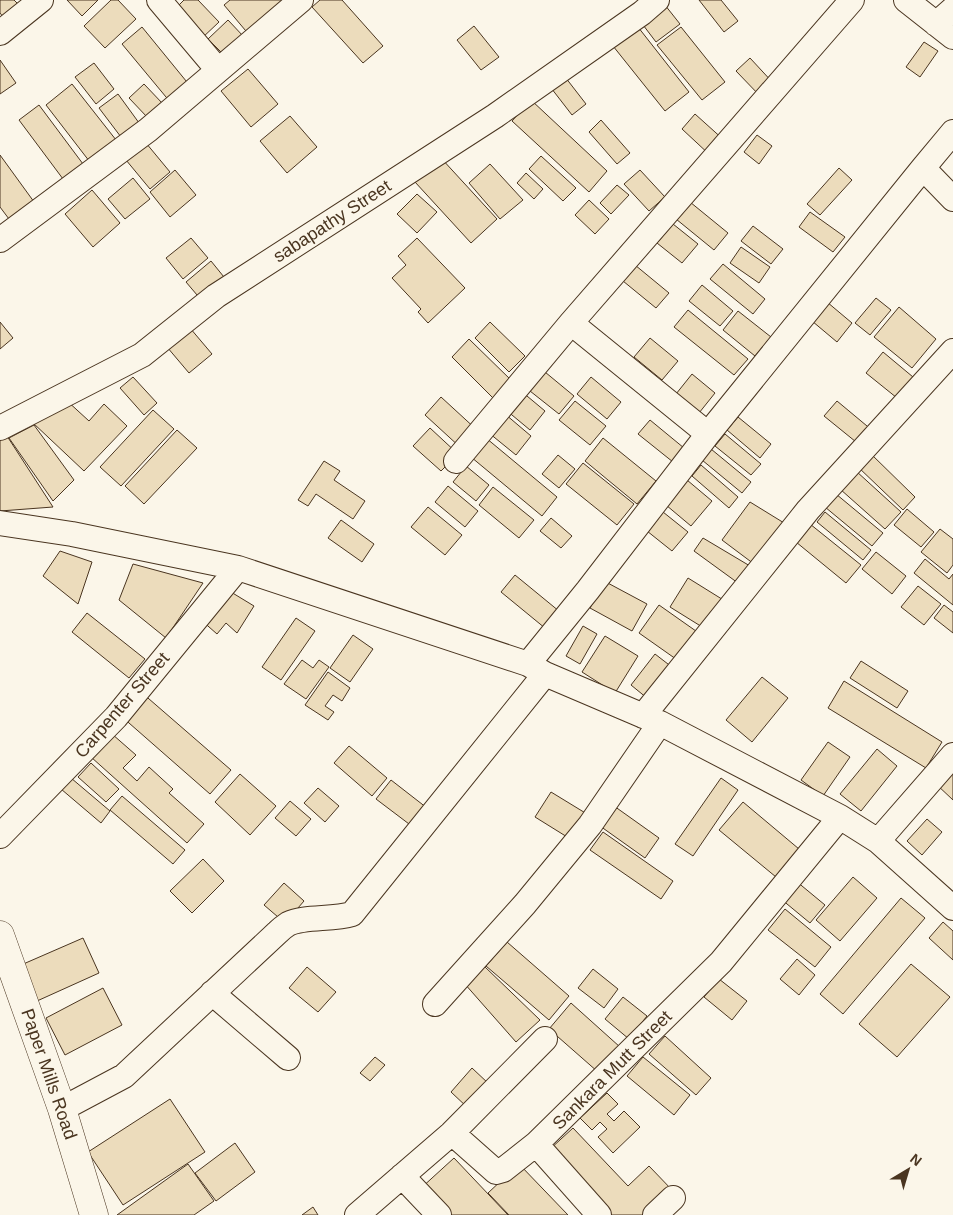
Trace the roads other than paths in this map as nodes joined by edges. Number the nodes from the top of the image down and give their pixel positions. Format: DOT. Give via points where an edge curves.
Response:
graph roads {
  1 [pos="41,0"];
  2 [pos="159,0"];
  3 [pos="301,0"];
  4 [pos="657,0"];
  5 [pos="852,0"];
  6 [pos="906,0"];
  7 [pos="948,23"];
  8 [pos="0,33"];
  9 [pos="218,70"];
  10 [pos="953,132"];
  11 [pos="923,168"];
  12 [pos="953,198"];
  13 [pos="0,240"];
  14 [pos="571,323"];
  15 [pos="953,352"];
  16 [pos="0,428"];
  17 [pos="708,434"];
  18 [pos="456,461"];
  19 [pos="2,520"];
  20 [pos="238,568"];
  21 [pos="536,669"];
  22 [pos="651,720"];
  23 [pos="953,755"];
  24 [pos="840,817"];
  25 [pos="0,836"];
  26 [pos="878,841"];
  27 [pos="953,908"];
  28 [pos="0,935"];
  29 [pos="212,994"];
  30 [pos="436,1004"];
  31 [pos="545,1039"];
  32 [pos="288,1058"];
  33 [pos="62,1109"];
  34 [pos="452,1132"];
  35 [pos="536,1144"];
  36 [pos="402,1176"];
  37 [pos="673,1198"];
  38 [pos="94,1215"];
  39 [pos="357,1215"];
  40 [pos="439,1215"];
  41 [pos="599,1215"];
  42 [pos="655,1215"];
  1 -- 8 [label="street"];
  2 -- 9 [label="street"];
  3 -- 9 [label="street"];
  4 -- 16 [label="street, sabapathy Street" via="495,116 216,296 142,355"];
  5 -- 14 [label="street"];
  6 -- 7 [label="street"];
  9 -- 13 [label="street" via="148,130"];
  10 -- 11 [label="street"];
  11 -- 12 [label="street"];
  11 -- 17 [label="street"];
  14 -- 17 [label="street"];
  14 -- 18 [label="street"];
  15 -- 22 [label="street" via="808,510"];
  17 -- 21 [label="street" via="588,590"];
  19 -- 20 [label="street"];
  20 -- 21 [label="street"];
  20 -- 25 [label="street, Carpenter Street" via="116,717"];
  21 -- 22 [label="street"];
  21 -- 29 [label="street" via="352,914 289,924"];
  22 -- 24 [label="street"];
  22 -- 30 [label="street" via="590,825"];
  23 -- 26 [label="street"];
  24 -- 26 [label="street"];
  24 -- 35 [label="street, Sankara Mutt Street" via="721,962"];
  26 -- 27 [label="street"];
  28 -- 33 [label="main road, Paper Mills Road"];
  29 -- 32 [label="street"];
  29 -- 33 [label="street" via="124,1076"];
  31 -- 34 [label="street"];
  33 -- 38 [label="main road, Paper Mills Road"];
  34 -- 35 [label="street, Sankara Mutt Street" via="496,1172"];
  34 -- 36 [label="street"];
  35 -- 41 [label="street"];
  36 -- 39 [label="street"];
  36 -- 40 [label="street"];
  37 -- 42 [label="street"];
}
